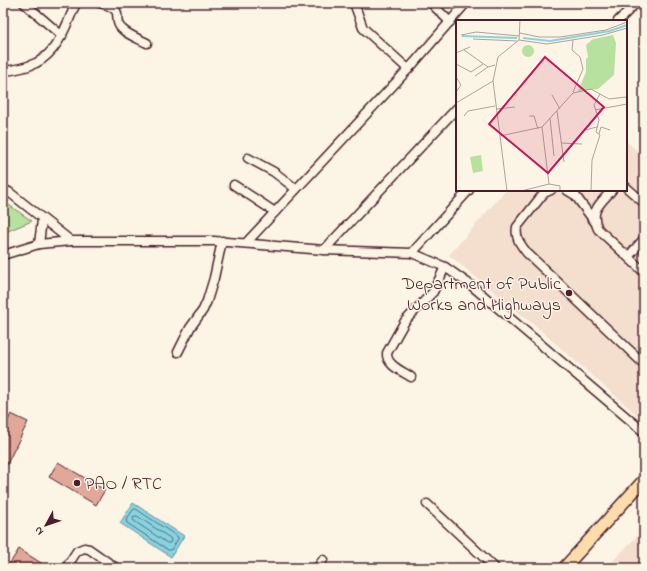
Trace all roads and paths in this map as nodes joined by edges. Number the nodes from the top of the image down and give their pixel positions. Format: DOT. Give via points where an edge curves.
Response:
graph roads {
  1 [pos="24,3"];
  2 [pos="76,3"];
  3 [pos="100,3"];
  4 [pos="354,3"];
  5 [pos="431,3"];
  6 [pos="466,3"];
  7 [pos="636,3"];
  8 [pos="619,20"];
  9 [pos="450,22"];
  10 [pos="62,36"];
  11 [pos="147,43"];
  12 [pos="408,69"];
  13 [pos="3,71"];
  14 [pos="456,109"];
  15 [pos="248,158"];
  16 [pos="234,185"];
  17 [pos="627,188"];
  18 [pos="3,189"];
  19 [pos="296,189"];
  20 [pos="468,191"];
  21 [pos="549,191"];
  22 [pos="569,191"];
  23 [pos="611,191"];
  24 [pos="644,203"];
  25 [pos="275,212"];
  26 [pos="42,220"];
  27 [pos="594,221"];
  28 [pos="644,239"];
  29 [pos="71,241"];
  30 [pos="222,241"];
  31 [pos="246,243"];
  32 [pos="39,244"];
  33 [pos="324,250"];
  34 [pos="412,253"];
  35 [pos="3,255"];
  36 [pos="628,257"];
  37 [pos="445,267"];
  38 [pos="644,272"];
  39 [pos="178,352"];
  40 [pos="644,364"];
  41 [pos="411,377"];
  42 [pos="644,432"];
  43 [pos="644,480"];
  44 [pos="427,504"];
  45 [pos="323,560"];
  46 [pos="66,568"];
  47 [pos="116,568"];
  48 [pos="317,568"];
  49 [pos="495,568"];
  50 [pos="564,568"];
  1 -- 10 [label="street"];
  2 -- 10 [label="street"];
  3 -- 11 [label="street" via="116,9 123,31"];
  4 -- 12 [label="street" via="363,28"];
  5 -- 9 [label="street"];
  6 -- 9 [label="street"];
  7 -- 8 [label="street"];
  9 -- 12 [label="street"];
  10 -- 13 [label="street" via="49,53 37,63"];
  12 -- 19 [label="street"];
  14 -- 33 [label="street"];
  15 -- 19 [label="street" via="274,172"];
  16 -- 25 [label="street"];
  17 -- 24 [label="street"];
  18 -- 26 [label="street"];
  19 -- 25 [label="street"];
  20 -- 34 [label="street"];
  21 -- 40 [label="street" via="544,193 517,227 519,243"];
  22 -- 27 [label="street" via="575,195"];
  23 -- 27 [label="street" via="594,212"];
  25 -- 31 [label="street"];
  26 -- 29 [label="street"];
  26 -- 32 [label="street"];
  27 -- 36 [label="street" via="598,229"];
  28 -- 36 [label="street"];
  29 -- 30 [label="street"];
  29 -- 32 [label="street"];
  30 -- 31 [label="street"];
  30 -- 39 [label="street" via="207,301"];
  31 -- 33 [label="street"];
  32 -- 35 [label="street"];
  33 -- 34 [label="street"];
  34 -- 37 [label="street"];
  36 -- 38 [label="street"];
  37 -- 41 [label="street" via="433,292 405,321 387,353 386,357 390,364"];
  37 -- 42 [label="street" via="472,286"];
  43 -- 50 [label="main road"];
  44 -- 49 [label="street"];
  45 -- 48 [label="street"];
  46 -- 47 [label="street" via="77,551 84,548"];
}
